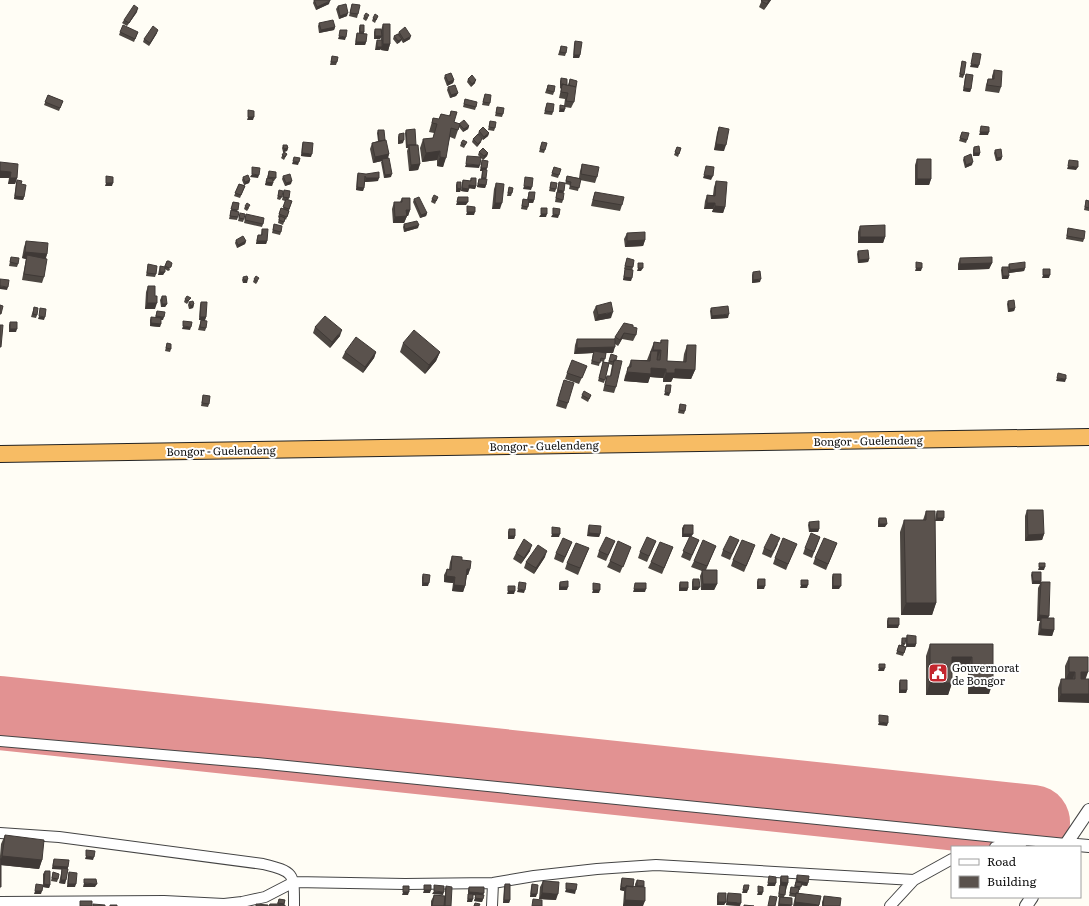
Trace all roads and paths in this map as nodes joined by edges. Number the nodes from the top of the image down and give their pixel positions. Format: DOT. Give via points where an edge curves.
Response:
graph roads {
  1 [pos="1089,437"];
  2 [pos="0,454"];
  3 [pos="0,741"];
  4 [pos="1089,810"];
  5 [pos="0,833"];
  6 [pos="1065,845"];
  7 [pos="999,846"];
  8 [pos="1089,846"];
  9 [pos="951,861"];
  10 [pos="914,880"];
  11 [pos="294,882"];
  12 [pos="493,883"];
  13 [pos="0,902"];
  14 [pos="51,903"];
  15 [pos="294,906"];
  16 [pos="492,906"];
  17 [pos="890,906"];
  1 -- 2 [label="highway, Bongor - Guelendeng"];
  3 -- 6 [label="street" via="257,763"];
  4 -- 6 [label="street"];
  5 -- 11 [label="street" via="59,837 263,864 289,873"];
  6 -- 7 [label="street"];
  6 -- 8 [label="street"];
  9 -- 10 [label="street"];
  10 -- 12 [label="street" via="656,865 597,869"];
  10 -- 17 [label="street"];
  11 -- 12 [label="street"];
  11 -- 14 [label="street" via="265,897 224,904 164,901"];
  11 -- 15 [label="street"];
  12 -- 16 [label="street"];
  13 -- 14 [label="street"];
}
